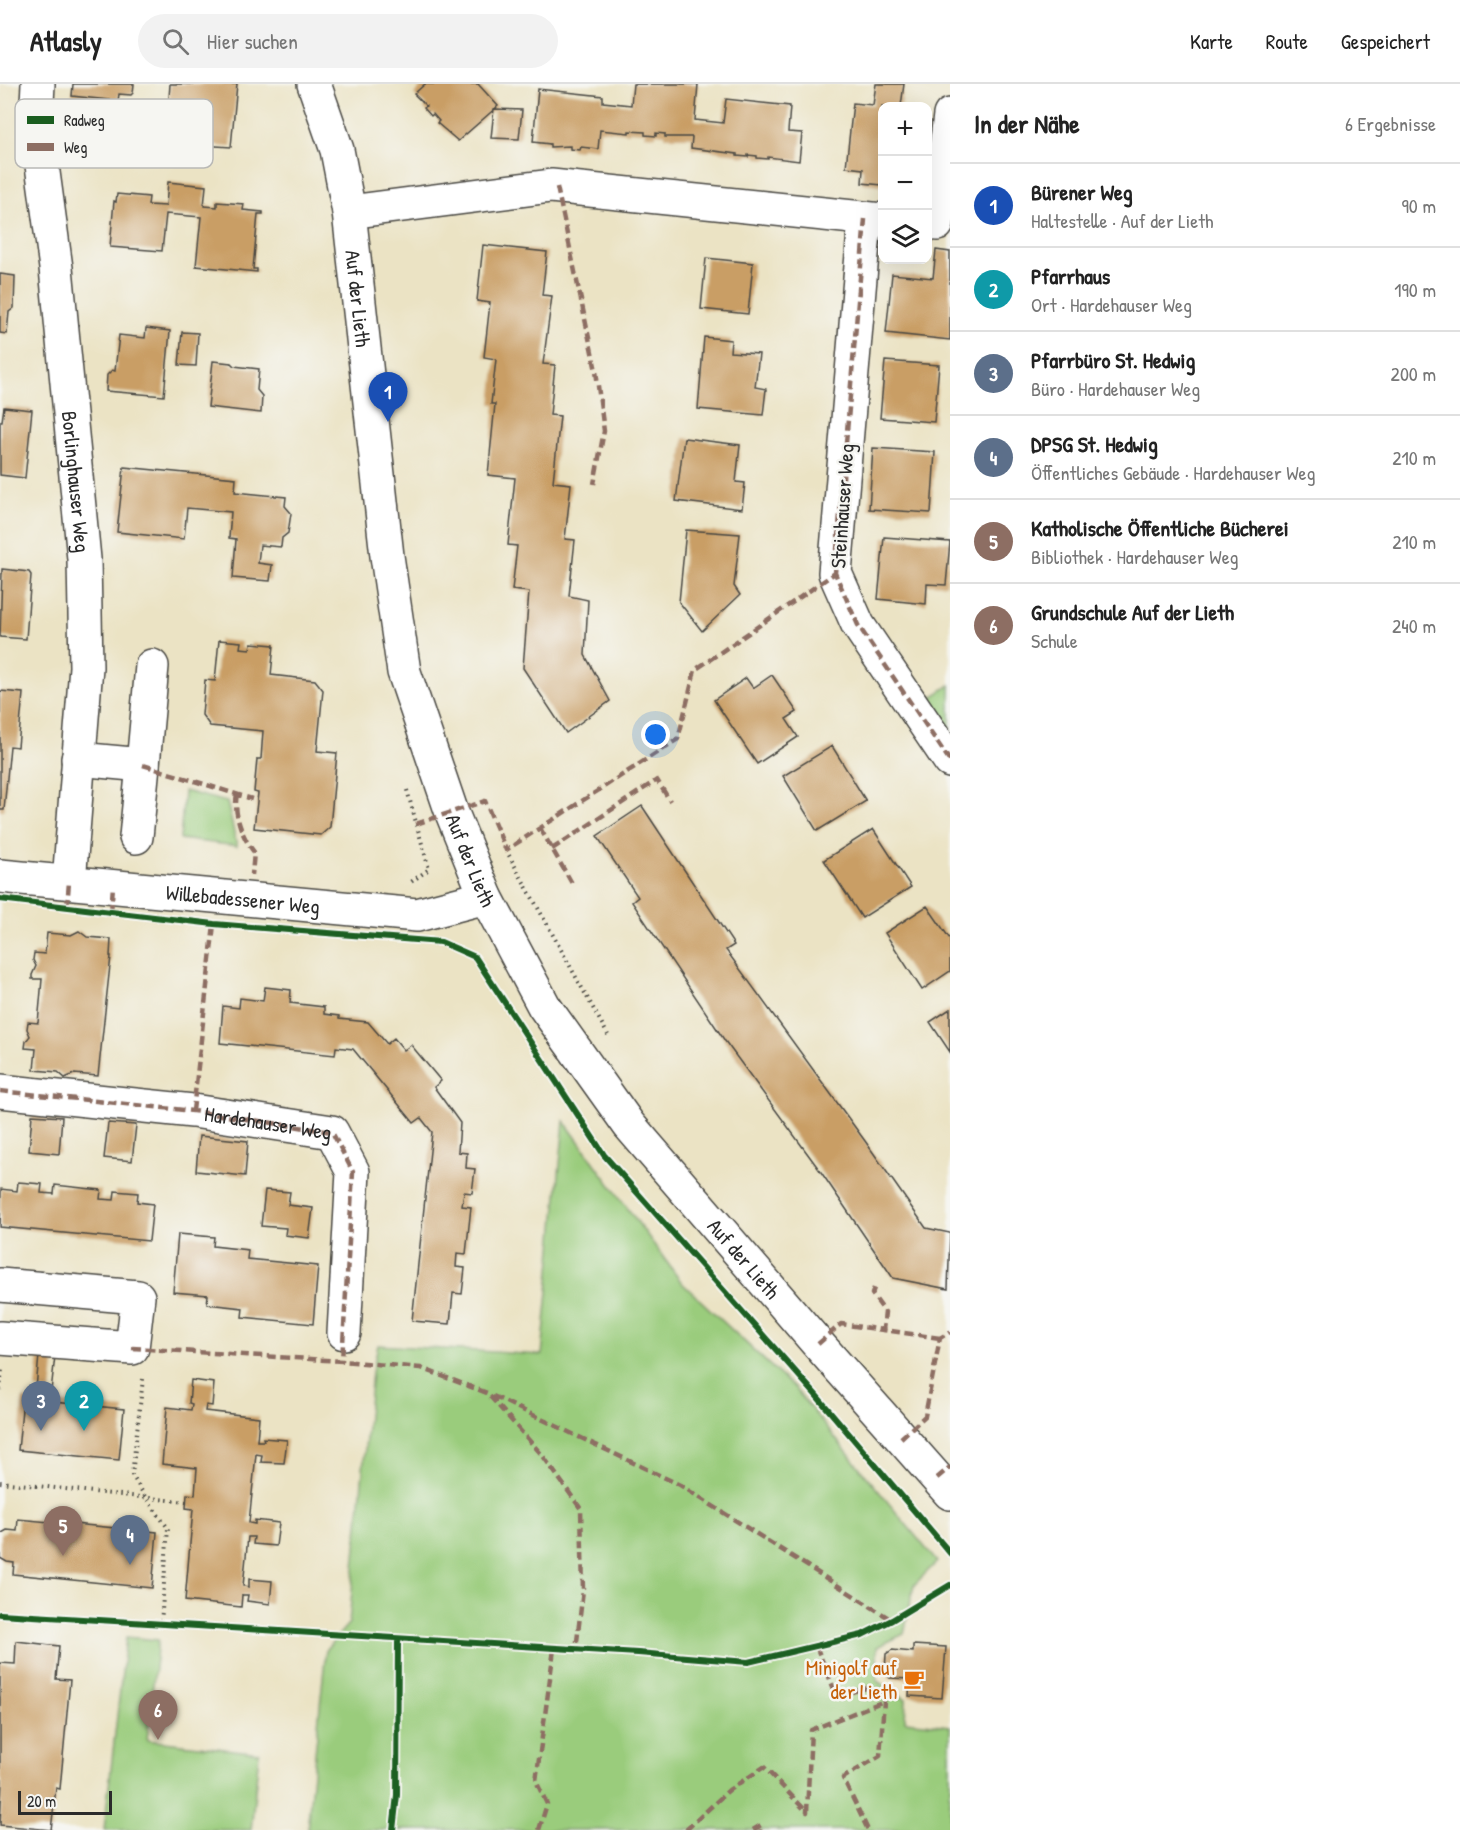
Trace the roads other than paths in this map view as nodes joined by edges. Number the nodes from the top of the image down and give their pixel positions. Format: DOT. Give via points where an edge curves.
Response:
graph roads {
  1 [pos="38,84"];
  2 [pos="315,84"];
  3 [pos="37,99"];
  4 [pos="950,115"];
  5 [pos="42,168"];
  6 [pos="349,212"];
  7 [pos="874,219"];
  8 [pos="938,224"];
  9 [pos="152,666"];
  10 [pos="78,759"];
  11 [pos="950,762"];
  12 [pos="142,765"];
  13 [pos="136,837"];
  14 [pos="0,876"];
  15 [pos="69,882"];
  16 [pos="486,897"];
  17 [pos="0,1091"];
  18 [pos="0,1285"];
  19 [pos="344,1333"];
  20 [pos="0,1338"];
  21 [pos="950,1493"];
  1 -- 3 [label="street, Borlinghauser Weg"];
  2 -- 6 [label="street, Auf der Lieth" via="337,150"];
  4 -- 8 [label="street"];
  5 -- 10 [label="street, Borlinghauser Weg" via="84,559 86,667"];
  6 -- 7 [label="street" via="551,186"];
  6 -- 16 [label="street, Auf der Lieth" via="387,556 404,672 452,813"];
  7 -- 11 [label="street, Steinhauser Weg" via="835,573 858,625"];
  9 -- 12 [label="street"];
  10 -- 12 [label="street"];
  10 -- 15 [label="street, Borlinghauser Weg"];
  12 -- 13 [label="street"];
  14 -- 15 [label="street, Willebadessener Weg"];
  15 -- 16 [label="street, Willebadessener Weg" via="417,915"];
  16 -- 21 [label="street, Auf der Lieth" via="544,1006 629,1125"];
  17 -- 19 [label="street, Hardehauser Weg" via="193,1111 332,1132 353,1172"];
  18 -- 20 [label="street" via="138,1297 132,1348"];
}
